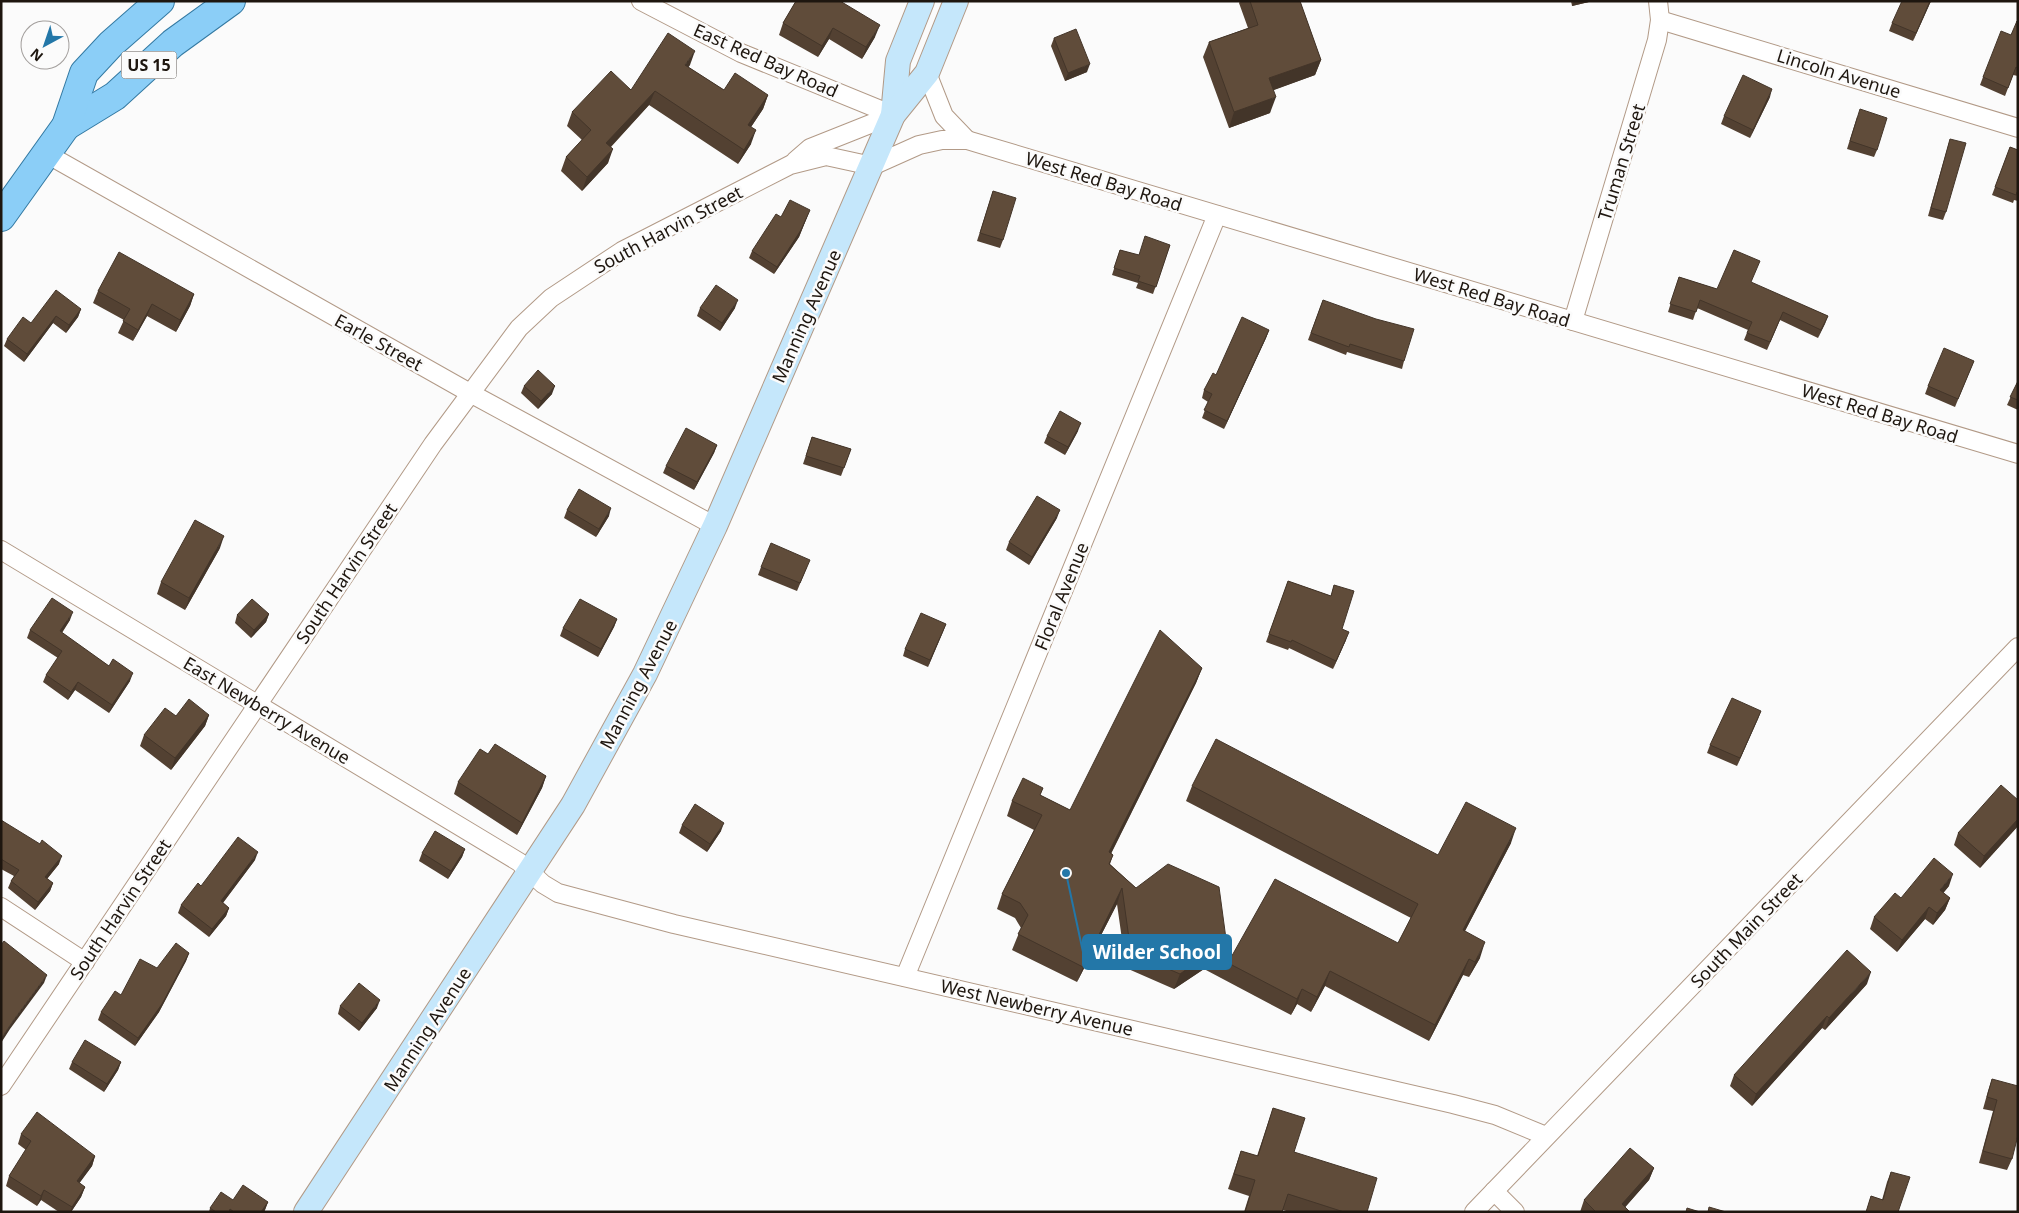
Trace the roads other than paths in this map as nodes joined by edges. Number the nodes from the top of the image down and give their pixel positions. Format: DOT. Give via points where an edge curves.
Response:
graph roads {
  1 [pos="160,1"];
  2 [pos="231,1"];
  3 [pos="641,1"];
  4 [pos="922,1"];
  5 [pos="956,1"];
  6 [pos="1658,1"];
  7 [pos="1660,20"];
  8 [pos="927,73"];
  9 [pos="893,115"];
  10 [pos="66,126"];
  11 [pos="2018,128"];
  12 [pos="967,140"];
  13 [pos="45,153"];
  14 [pos="790,165"];
  15 [pos="872,166"];
  16 [pos="1217,215"];
  17 [pos="1,217"];
  18 [pos="1573,321"];
  19 [pos="470,393"];
  20 [pos="2018,454"];
  21 [pos="716,526"];
  22 [pos="1,550"];
  23 [pos="2018,646"];
  24 [pos="258,704"];
  25 [pos="530,873"];
  26 [pos="1,907"];
  27 [pos="85,962"];
  28 [pos="905,977"];
  29 [pos="1,1086"];
  30 [pos="1546,1136"];
  31 [pos="1494,1191"];
  32 [pos="306,1212"];
  33 [pos="1474,1212"];
  34 [pos="1515,1212"];
  1 -- 10 [label="main road, US 15" via="84,73"];
  2 -- 10 [label="main road, US 15" via="173,43 115,96"];
  3 -- 9 [label="street, East Red Bay Road" via="741,53"];
  4 -- 9 [label="main road, Manning Avenue" via="898,61"];
  5 -- 8 [label="main road, Manning Avenue"];
  6 -- 7 [label="street, Truman Street"];
  7 -- 11 [label="street, Lincoln Avenue"];
  7 -- 18 [label="street, Truman Street" via="1657,40"];
  8 -- 9 [label="main road, Manning Avenue"];
  8 -- 12 [label="street, West Red Bay Road" via="944,116"];
  9 -- 14 [label="street, South Harvin Street" via="810,148"];
  9 -- 15 [label="main road, Manning Avenue"];
  10 -- 13 [label="main road, US 15"];
  12 -- 15 [label="street, West Red Bay Road" via="919,144"];
  12 -- 16 [label="street, West Red Bay Road"];
  13 -- 17 [label="main road, US 15"];
  13 -- 19 [label="street, Earle Street"];
  14 -- 15 [label="street, South Harvin Street" via="826,156"];
  14 -- 19 [label="street, South Harvin Street" via="622,251 578,278 519,328"];
  15 -- 21 [label="main road, Manning Avenue"];
  16 -- 18 [label="street, West Red Bay Road"];
  16 -- 28 [label="street, Floral Avenue"];
  18 -- 20 [label="street, West Red Bay Road"];
  19 -- 21 [label="street, Earle Street"];
  19 -- 24 [label="street, South Harvin Street"];
  21 -- 25 [label="main road, Manning Avenue" via="645,674 573,805"];
  22 -- 24 [label="street, East Newberry Avenue"];
  23 -- 30 [label="street, South Main Street"];
  24 -- 25 [label="street, East Newberry Avenue" via="519,862"];
  24 -- 27 [label="street, South Harvin Street"];
  25 -- 28 [label="street, West Newberry Avenue" via="543,884 569,897"];
  25 -- 32 [label="main road, Manning Avenue"];
  26 -- 27 [label="street"];
  27 -- 29 [label="street, South Harvin Street"];
  28 -- 30 [label="street, West Newberry Avenue" via="1454,1104 1495,1115"];
  30 -- 31 [label="street, South Main Street"];
  31 -- 33 [label="street, South Main Street"];
  31 -- 34 [label="street"];
}
